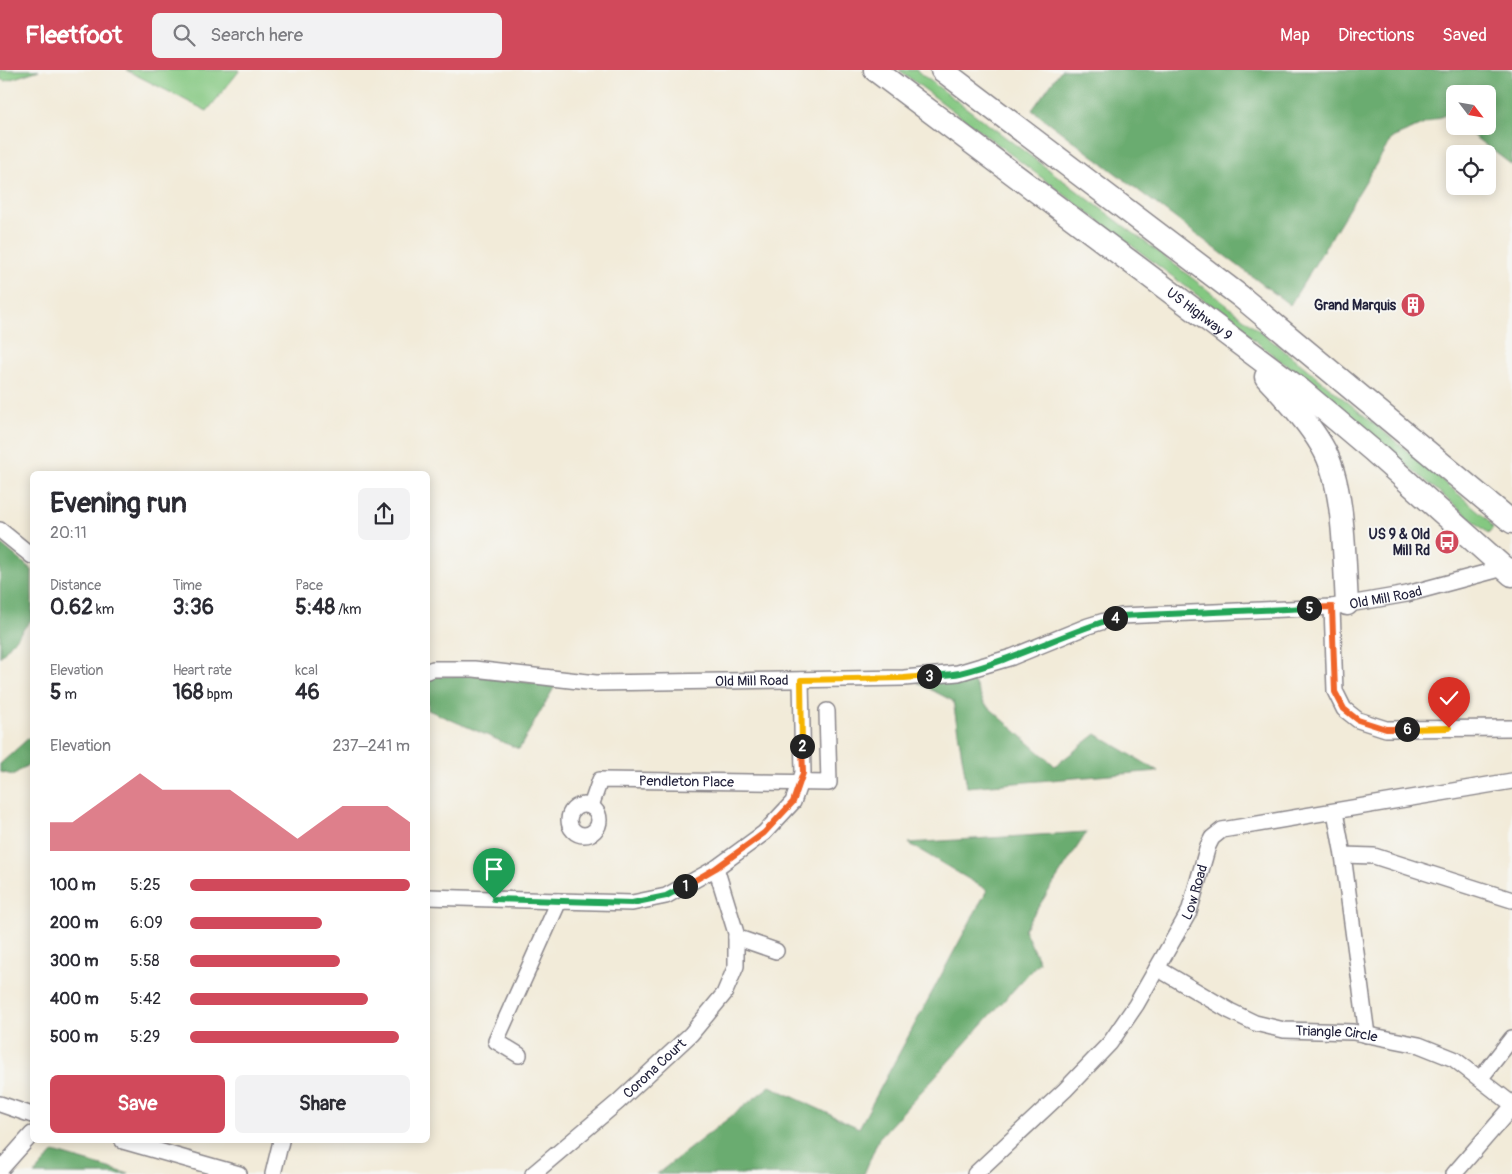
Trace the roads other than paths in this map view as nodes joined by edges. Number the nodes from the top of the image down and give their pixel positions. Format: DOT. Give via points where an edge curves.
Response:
graph roads {
  1 [pos="875,70"];
  2 [pos="942,70"];
  3 [pos="1230,337"];
  4 [pos="1512,522"];
  5 [pos="0,530"];
  6 [pos="30,554"];
  7 [pos="1510,570"];
  8 [pos="1340,605"];
  9 [pos="430,670"];
  10 [pos="801,680"];
  11 [pos="828,712"];
  12 [pos="1512,728"];
  13 [pos="1512,781"];
  14 [pos="800,784"];
  15 [pos="590,806"];
  16 [pos="1335,812"];
  17 [pos="1343,855"];
  18 [pos="716,868"];
  19 [pos="430,897"];
  20 [pos="1512,900"];
  21 [pos="560,901"];
  22 [pos="736,937"];
  23 [pos="776,951"];
  24 [pos="1157,968"];
  25 [pos="1367,1035"];
  26 [pos="1512,1038"];
  27 [pos="519,1055"];
  28 [pos="1480,1079"];
  29 [pos="0,1104"];
  30 [pos="1512,1106"];
  31 [pos="30,1114"];
  32 [pos="30,1136"];
  33 [pos="130,1143"];
  34 [pos="280,1143"];
  35 [pos="0,1170"];
  36 [pos="239,1174"];
  37 [pos="272,1174"];
  38 [pos="533,1174"];
  39 [pos="975,1174"];
  40 [pos="1454,1174"];
  1 -- 3 [label="highway, US Highway 9"];
  2 -- 4 [label="highway" via="1240,296"];
  3 -- 7 [label="highway, US Highway 9" via="1301,390"];
  3 -- 8 [label="highway" via="1302,416 1323,447 1334,476 1340,512"];
  5 -- 6 [label="street"];
  7 -- 8 [label="street, Old Mill Road" via="1407,594"];
  8 -- 10 [label="street, Old Mill Road" via="1121,616 1012,657 958,673 904,678"];
  8 -- 12 [label="street" via="1335,692 1344,709 1358,720 1386,729"];
  9 -- 10 [label="street, Old Mill Road" via="474,669 596,683"];
  10 -- 14 [label="street" via="803,773"];
  11 -- 14 [label="street, Pendleton Place" via="829,783"];
  13 -- 16 [label="street, Low Road"];
  14 -- 15 [label="street, Pendleton Place" via="600,780"];
  14 -- 18 [label="street" via="793,802 764,833"];
  16 -- 17 [label="street"];
  16 -- 24 [label="street, Low Road" via="1222,830 1212,838 1189,912"];
  17 -- 20 [label="street" via="1374,856"];
  17 -- 25 [label="street"];
  18 -- 21 [label="street" via="666,896 632,903"];
  18 -- 22 [label="street, Corona Court"];
  19 -- 21 [label="street"];
  21 -- 27 [label="street" via="496,1041"];
  22 -- 23 [label="street"];
  22 -- 38 [label="street, Corona Court" via="736,966 724,994 691,1034"];
  24 -- 25 [label="street, Triangle Circle" via="1230,1012 1255,1023 1284,1030"];
  24 -- 39 [label="street, Low Road" via="1110,1043"];
  25 -- 28 [label="street, Triangle Circle" via="1419,1045 1454,1059"];
  26 -- 28 [label="street"];
  28 -- 30 [label="street, Triangle Circle"];
  29 -- 31 [label="street"];
  30 -- 40 [label="street"];
  32 -- 35 [label="street"];
  33 -- 36 [label="street"];
  34 -- 37 [label="street"];
}
